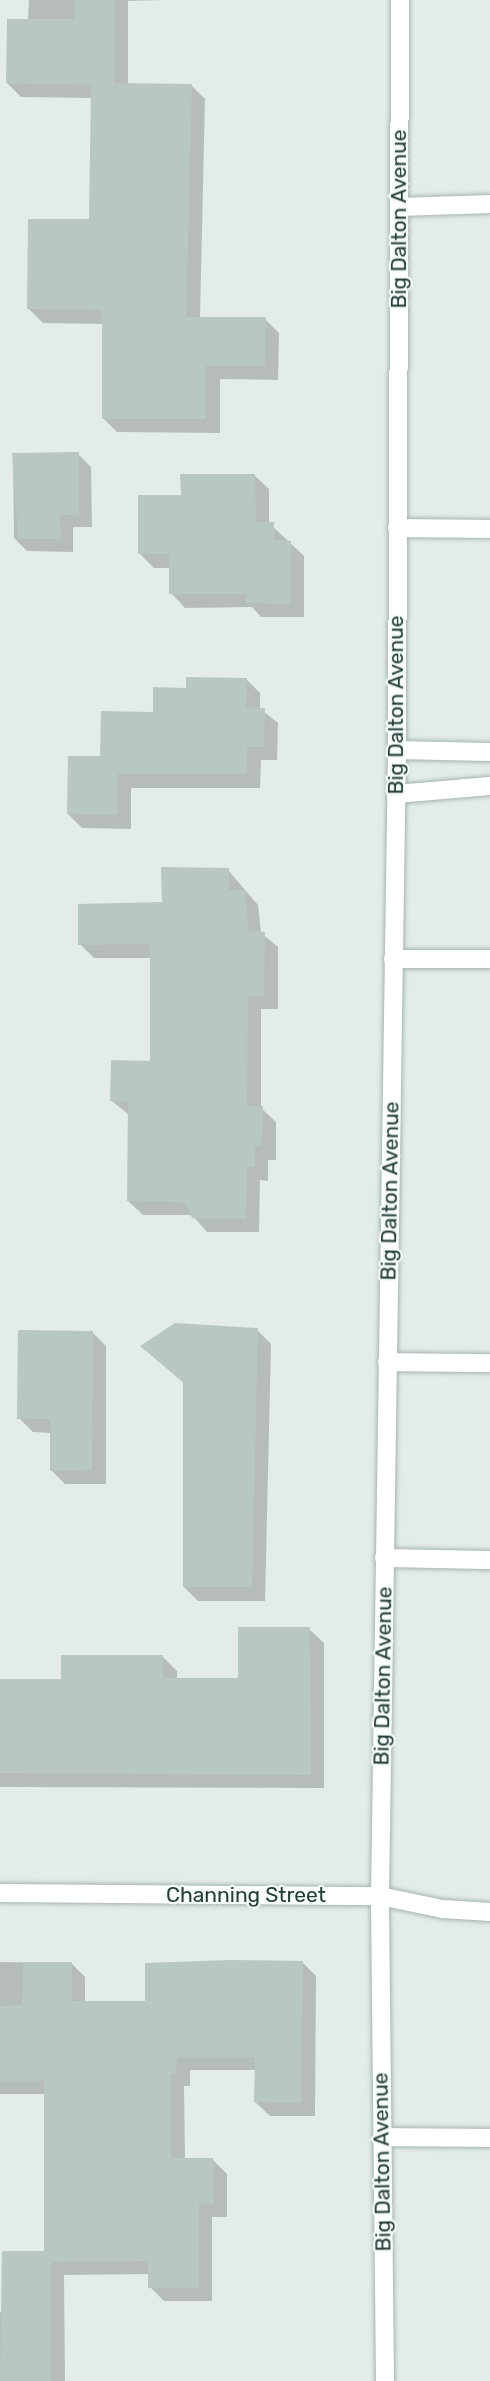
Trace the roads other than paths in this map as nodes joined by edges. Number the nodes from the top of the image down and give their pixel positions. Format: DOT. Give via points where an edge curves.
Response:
graph roads {
  1 [pos="400,0"];
  2 [pos="490,204"];
  3 [pos="399,207"];
  4 [pos="397,528"];
  5 [pos="490,529"];
  6 [pos="397,750"];
  7 [pos="490,752"];
  8 [pos="490,786"];
  9 [pos="396,794"];
  10 [pos="393,958"];
  11 [pos="490,959"];
  12 [pos="387,1362"];
  13 [pos="490,1363"];
  14 [pos="384,1558"];
  15 [pos="490,1560"];
  16 [pos="0,1893"];
  17 [pos="380,1896"];
  18 [pos="490,1912"];
  19 [pos="382,2137"];
  20 [pos="490,2138"];
  21 [pos="385,2381"];
  1 -- 3 [label="street, Big Dalton Avenue"];
  2 -- 3 [label="street"];
  3 -- 4 [label="street, Big Dalton Avenue"];
  4 -- 5 [label="street"];
  4 -- 6 [label="street, Big Dalton Avenue"];
  6 -- 7 [label="street"];
  6 -- 9 [label="street, Big Dalton Avenue"];
  8 -- 9 [label="street"];
  9 -- 10 [label="street, Big Dalton Avenue"];
  10 -- 11 [label="street"];
  10 -- 12 [label="street, Big Dalton Avenue"];
  12 -- 13 [label="street"];
  12 -- 14 [label="street, Big Dalton Avenue"];
  14 -- 15 [label="street"];
  14 -- 17 [label="street, Big Dalton Avenue"];
  16 -- 17 [label="street, Channing Street"];
  17 -- 18 [label="street, Channing Street" via="443,1909"];
  17 -- 19 [label="street, Big Dalton Avenue"];
  19 -- 20 [label="street"];
  19 -- 21 [label="street, Big Dalton Avenue"];
}
